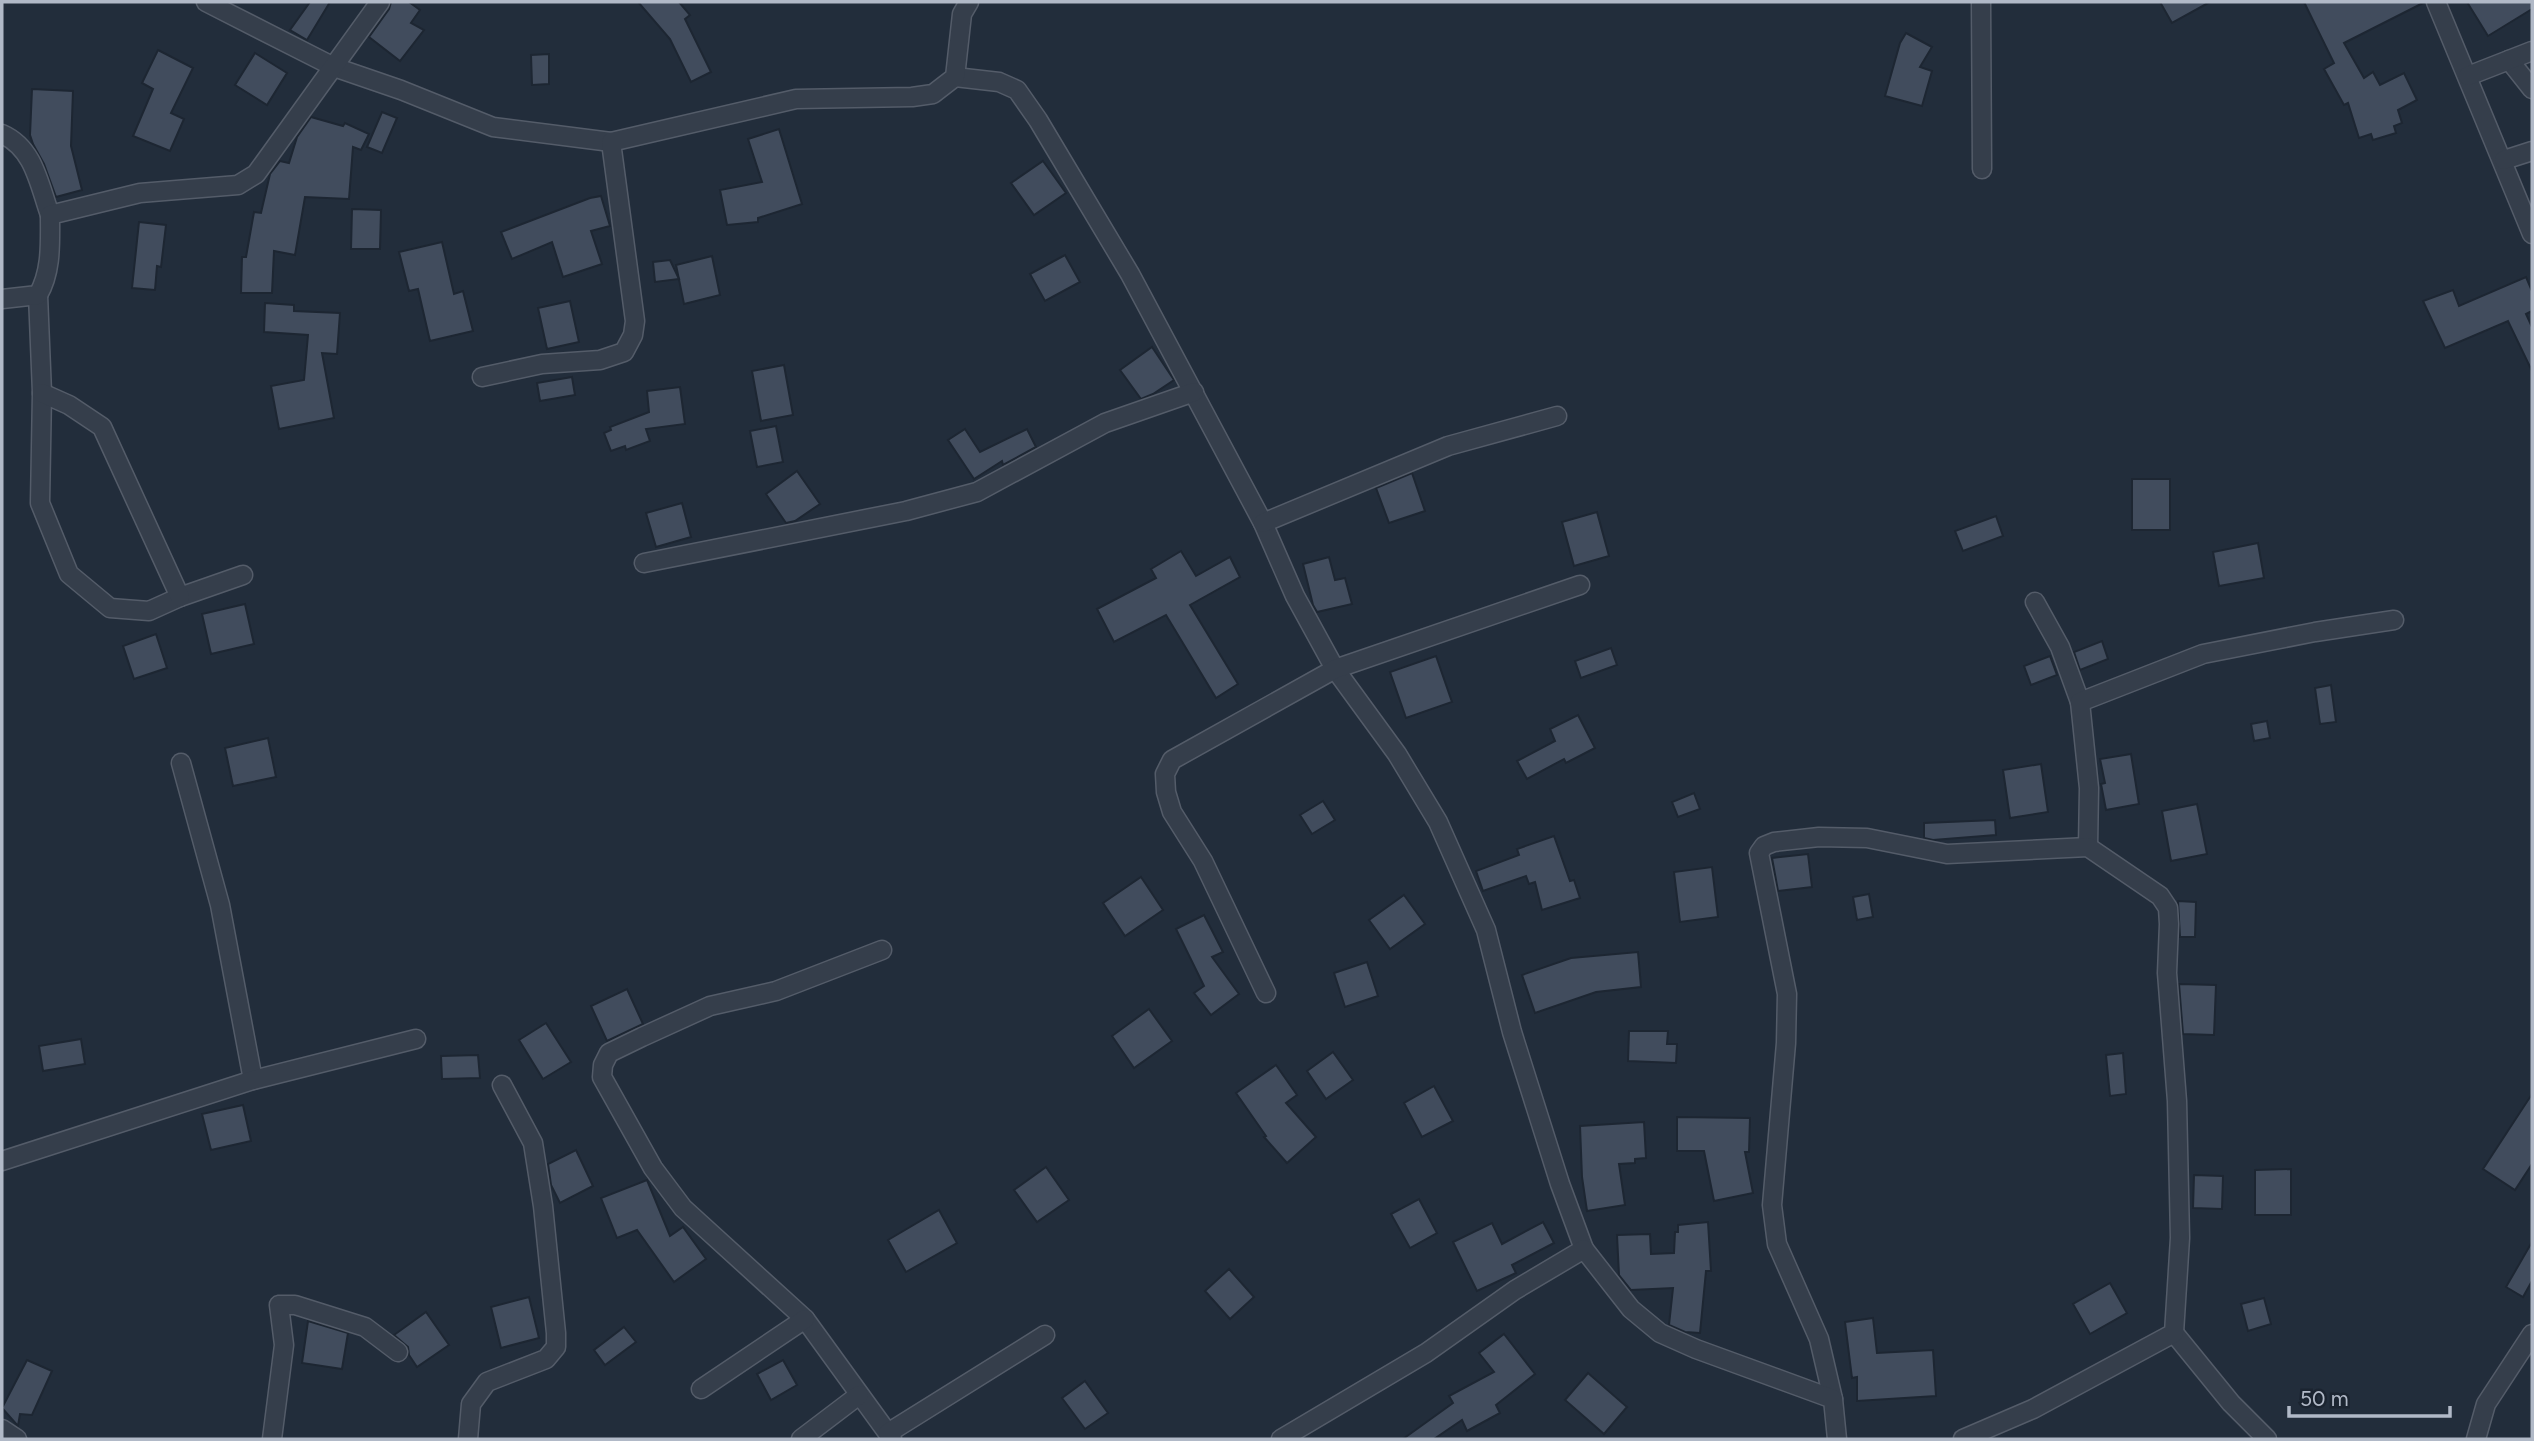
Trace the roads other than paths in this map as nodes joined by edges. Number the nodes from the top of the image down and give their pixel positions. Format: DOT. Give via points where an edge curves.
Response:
graph roads {
  1 [pos="206,2"];
  2 [pos="380,2"];
  3 [pos="969,2"];
  4 [pos="1981,2"];
  5 [pos="2436,2"];
  6 [pos="2532,51"];
  7 [pos="2509,60"];
  8 [pos="334,67"];
  9 [pos="2468,76"];
  10 [pos="955,77"];
  11 [pos="2532,89"];
  12 [pos="2,134"];
  13 [pos="611,142"];
  14 [pos="2532,152"];
  15 [pos="2504,160"];
  16 [pos="1982,169"];
  17 [pos="50,215"];
  18 [pos="2532,234"];
  19 [pos="38,295"];
  20 [pos="2,299"];
  21 [pos="482,377"];
  22 [pos="1194,392"];
  23 [pos="42,393"];
  24 [pos="1557,416"];
  25 [pos="1263,523"];
  26 [pos="644,563"];
  27 [pos="243,575"];
  28 [pos="1580,585"];
  29 [pos="180,597"];
  30 [pos="2035,602"];
  31 [pos="2394,620"];
  32 [pos="1335,668"];
  33 [pos="2080,702"];
  34 [pos="181,762"];
  35 [pos="2088,847"];
  36 [pos="882,950"];
  37 [pos="1266,993"];
  38 [pos="416,1039"];
  39 [pos="253,1080"];
  40 [pos="502,1085"];
  41 [pos="2,1161"];
  42 [pos="1584,1249"];
  43 [pos="805,1319"];
  44 [pos="2174,1333"];
  45 [pos="2532,1334"];
  46 [pos="1045,1335"];
  47 [pos="398,1352"];
  48 [pos="701,1389"];
  49 [pos="859,1395"];
  50 [pos="1833,1399"];
  51 [pos="2,1430"];
  52 [pos="890,1436"];
  53 [pos="17,1439"];
  54 [pos="272,1439"];
  55 [pos="468,1439"];
  56 [pos="800,1439"];
  57 [pos="1281,1439"];
  58 [pos="1837,1439"];
  59 [pos="1964,1439"];
  60 [pos="2267,1439"];
  61 [pos="2476,1439"];
  1 -- 8 [label="street"];
  2 -- 8 [label="street"];
  3 -- 10 [label="street" via="962,14"];
  4 -- 16 [label="street"];
  5 -- 9 [label="street"];
  6 -- 7 [label="street"];
  7 -- 9 [label="street"];
  7 -- 11 [label="street"];
  8 -- 13 [label="street" via="493,127"];
  8 -- 17 [label="street" via="256,174 238,185 140,192"];
  9 -- 15 [label="street"];
  10 -- 13 [label="street" via="933,94 796,99"];
  10 -- 22 [label="street" via="999,82 1017,90 1130,274"];
  12 -- 17 [label="street" via="30,156"];
  13 -- 21 [label="street" via="635,321 624,352 600,360 542,364"];
  14 -- 15 [label="street"];
  15 -- 18 [label="street"];
  17 -- 19 [label="street" via="49,263"];
  19 -- 20 [label="street"];
  19 -- 23 [label="street"];
  22 -- 25 [label="street"];
  22 -- 26 [label="street" via="1104,423 978,492 906,511"];
  23 -- 29 [label="street" via="102,427"];
  23 -- 29 [label="street" via="40,503 69,574 110,608 149,611"];
  24 -- 25 [label="street" via="1448,446"];
  25 -- 32 [label="street"];
  27 -- 29 [label="street"];
  28 -- 32 [label="street"];
  30 -- 33 [label="street" via="2060,647"];
  31 -- 33 [label="street" via="2203,654"];
  32 -- 37 [label="street" via="1172,760 1165,774 1172,812 1203,861"];
  32 -- 42 [label="street" via="1397,754 1438,822 1486,930 1512,1032"];
  33 -- 35 [label="street" via="2089,788"];
  34 -- 39 [label="street" via="220,905"];
  35 -- 44 [label="street" via="2160,896 2168,908 2180,1238"];
  35 -- 50 [label="street" via="1947,854 1867,838 1819,837 1774,842 1759,853 1787,994 1772,1205 1777,1244 1819,1339"];
  36 -- 43 [label="street" via="776,991 710,1006 609,1054 603,1065 603,1077 653,1168 683,1208"];
  38 -- 39 [label="street"];
  39 -- 41 [label="street"];
  40 -- 55 [label="street" via="533,1143 556,1347 545,1359 487,1382 471,1404"];
  42 -- 50 [label="street" via="1631,1309 1660,1333"];
  42 -- 57 [label="street" via="1515,1290 1426,1353"];
  43 -- 48 [label="street"];
  43 -- 49 [label="street"];
  44 -- 59 [label="street" via="2033,1409"];
  44 -- 60 [label="street" via="2231,1404"];
  45 -- 61 [label="street" via="2486,1404"];
  46 -- 52 [label="street"];
  47 -- 54 [label="street" via="365,1327 279,1304 284,1345"];
  49 -- 52 [label="street"];
  49 -- 56 [label="street"];
  50 -- 58 [label="street"];
  51 -- 53 [label="street"];
}
